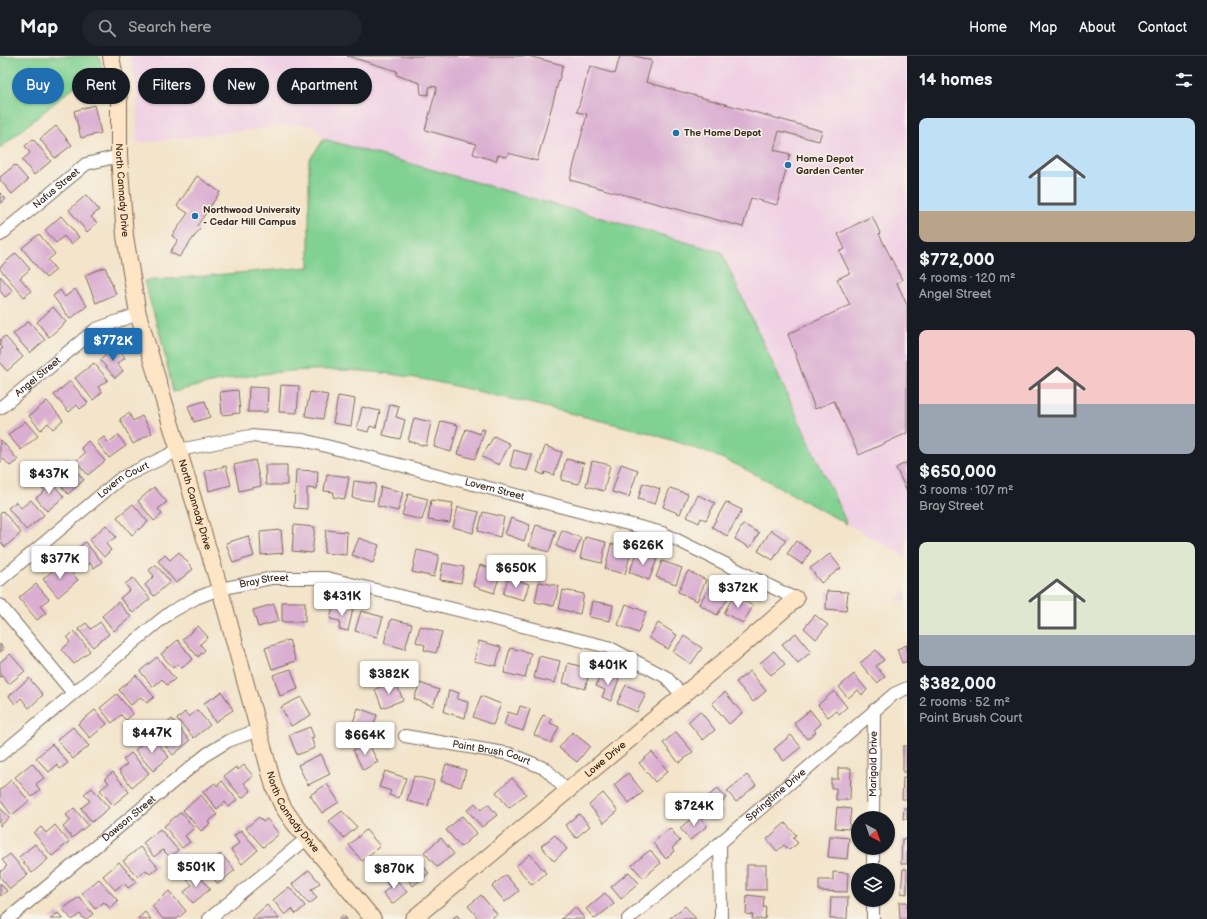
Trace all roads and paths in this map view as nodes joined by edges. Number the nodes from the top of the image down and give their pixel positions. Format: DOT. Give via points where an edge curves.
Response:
graph roads {
  1 [pos="111,56"];
  2 [pos="119,156"];
  3 [pos="0,235"];
  4 [pos="138,314"];
  5 [pos="0,408"];
  6 [pos="179,450"];
  7 [pos="0,580"];
  8 [pos="220,589"];
  9 [pos="796,599"];
  10 [pos="0,605"];
  11 [pos="907,688"];
  12 [pos="73,693"];
  13 [pos="682,695"];
  14 [pos="874,710"];
  15 [pos="258,730"];
  16 [pos="405,736"];
  17 [pos="0,755"];
  18 [pos="567,791"];
  19 [pos="873,811"];
  20 [pos="306,839"];
  21 [pos="720,843"];
  22 [pos="873,907"];
  23 [pos="8,919"];
  24 [pos="209,919"];
  25 [pos="373,919"];
  26 [pos="413,919"];
  27 [pos="628,919"];
  28 [pos="720,919"];
  29 [pos="873,919"];
  1 -- 2 [label="street, North Cannady Drive" via="119,100"];
  2 -- 3 [label="street, Nafus Street" via="86,164"];
  2 -- 4 [label="street, North Cannady Drive" via="125,236"];
  4 -- 5 [label="street, Angel Street" via="96,329"];
  4 -- 6 [label="street, North Cannady Drive"];
  6 -- 7 [label="street, Lovern Court" via="121,478"];
  6 -- 8 [label="street, North Cannady Drive"];
  6 -- 9 [label="street, Lovern Street" via="250,436 303,440 663,533"];
  8 -- 12 [label="street, Bray Street" via="196,598 172,612"];
  8 -- 13 [label="street, Bray Street" via="272,578 327,578 608,647 666,677"];
  8 -- 15 [label="street, North Cannady Drive"];
  9 -- 13 [label="street, Lowe Drive"];
  10 -- 12 [label="street"];
  11 -- 14 [label="street, Springtime Drive" via="894,694"];
  12 -- 17 [label="street, Bray Street"];
  13 -- 18 [label="street, Lowe Drive"];
  14 -- 19 [label="street, Marigold Drive"];
  14 -- 21 [label="street, Springtime Drive"];
  15 -- 20 [label="street, North Cannady Drive" via="274,787 283,807"];
  15 -- 23 [label="street, Dawson Street" via="228,741 207,754"];
  16 -- 18 [label="street, Paint Brush Court" via="510,754 546,769"];
  18 -- 26 [label="street, Lowe Drive"];
  20 -- 24 [label="street"];
  20 -- 25 [label="street, North Cannady Drive"];
  21 -- 27 [label="street, Springtime Drive"];
  21 -- 28 [label="street"];
  22 -- 29 [label="street"];
}
